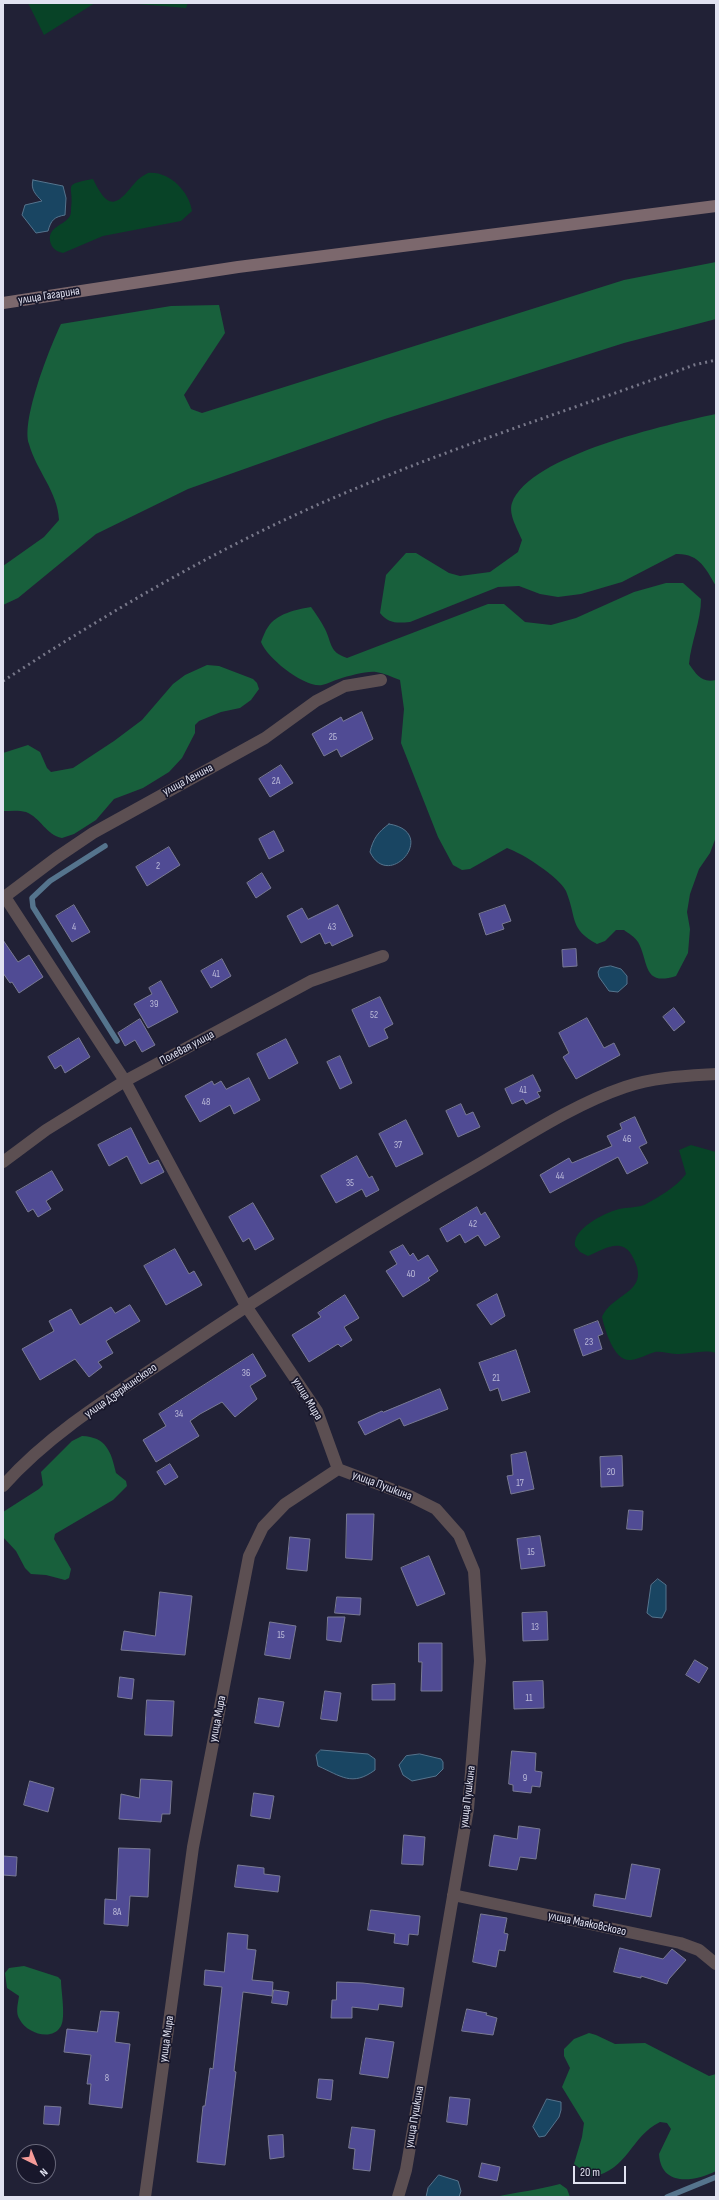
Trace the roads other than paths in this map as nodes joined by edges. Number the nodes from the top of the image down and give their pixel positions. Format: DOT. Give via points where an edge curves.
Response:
graph roads {
  1 [pos="716,206"];
  2 [pos="3,303"];
  3 [pos="381,680"];
  4 [pos="4,898"];
  5 [pos="383,956"];
  6 [pos="716,1074"];
  7 [pos="125,1081"];
  8 [pos="3,1162"];
  9 [pos="246,1306"];
  10 [pos="338,1469"];
  11 [pos="3,1486"];
  12 [pos="453,1894"];
  13 [pos="716,1964"];
  14 [pos="145,2197"];
  15 [pos="398,2197"];
  1 -- 2 [label="main road, улица Гагарина" via="238,267"];
  3 -- 4 [label="street, улица Ленина" via="344,686 316,701 265,738 93,833"];
  4 -- 7 [label="street, улица Мира"];
  5 -- 7 [label="street, Полевая улица" via="311,981"];
  6 -- 9 [label="street, улица Дзержинского" via="665,1076 625,1087 585,1104 422,1196"];
  7 -- 8 [label="street, Полевая улица" via="46,1130"];
  7 -- 9 [label="street, улица Мира"];
  9 -- 10 [label="street, улица Мира" via="317,1411"];
  9 -- 11 [label="street, улица Дзержинского" via="52,1438"];
  10 -- 12 [label="street, улица Пушкина" via="410,1496 436,1509 459,1535 474,1571 480,1661 468,1809"];
  10 -- 14 [label="street, улица Мира" via="285,1504 263,1527 249,1556 194,1847"];
  12 -- 13 [label="street, улица Маяковского" via="680,1942 699,1950"];
  12 -- 15 [label="street, улица Пушкина" via="406,2170"];
}
